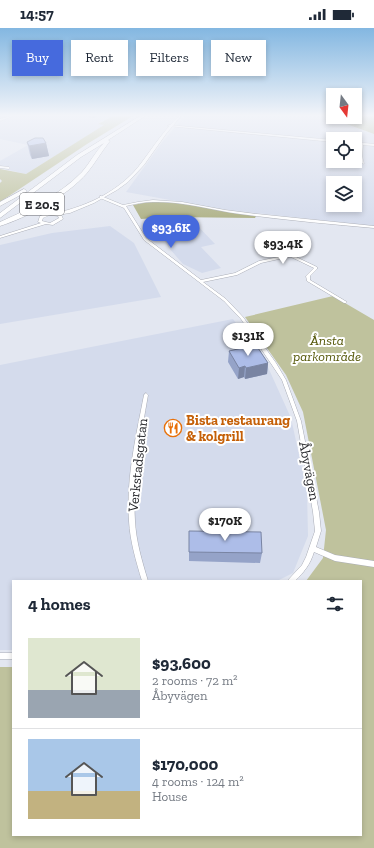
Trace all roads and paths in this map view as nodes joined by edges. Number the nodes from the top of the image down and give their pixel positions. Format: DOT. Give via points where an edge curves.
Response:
graph roads {
  1 [pos="75,154"];
  2 [pos="83,154"];
  3 [pos="97,154"];
  4 [pos="149,154"];
  5 [pos="0,167"];
  6 [pos="9,168"];
  7 [pos="80,176"];
  8 [pos="24,191"];
  9 [pos="101,197"];
  10 [pos="0,204"];
  11 [pos="123,206"];
  12 [pos="78,208"];
  13 [pos="0,210"];
  14 [pos="56,214"];
  15 [pos="0,216"];
  16 [pos="41,217"];
  17 [pos="61,219"];
  18 [pos="0,224"];
  19 [pos="47,224"];
  20 [pos="374,227"];
  21 [pos="1,237"];
  22 [pos="202,281"];
  23 [pos="345,302"];
  24 [pos="146,395"];
  25 [pos="313,549"];
  26 [pos="374,564"];
  27 [pos="145,580"];
  28 [pos="292,580"];
  29 [pos="0,656"];
  30 [pos="12,656"];
  1 -- 8 [label="highway"];
  2 -- 15 [label="highway"];
  3 -- 7 [label="highway, E 20.5"];
  4 -- 9 [label="street" via="135,173"];
  5 -- 6 [label="street"];
  7 -- 14 [label="highway, E 20.5" via="50,208 50,211"];
  7 -- 18 [label="highway, E 20.5" via="48,201"];
  8 -- 10 [label="highway, E 20.5"];
  8 -- 13 [label="highway"];
  9 -- 11 [label="street"];
  9 -- 12 [label="street, E 20.5"];
  11 -- 20 [label="street" via="141,201 165,200 242,214"];
  11 -- 22 [label="street, Åbyvägen" via="150,243"];
  12 -- 14 [label="street, E 20.5"];
  12 -- 17 [label="street, E 20.5"];
  14 -- 16 [label="street, E 20.5"];
  14 -- 17 [label="street, E 20.5" via="61,216"];
  16 -- 19 [label="street, E 20.5" via="40,222"];
  16 -- 21 [label="street, E 20.5"];
  17 -- 19 [label="street, E 20.5"];
  19 -- 21 [label="street, E 20.5"];
  22 -- 23 [label="street" via="236,274 267,260 292,256 316,268 307,277 308,280"];
  22 -- 25 [label="street, Åbyvägen" via="238,314 274,364 289,391 301,429 316,512 318,531"];
  24 -- 27 [label="street, Verkstadsgatan" via="135,468 132,510 136,549"];
  25 -- 26 [label="street" via="335,558"];
  25 -- 28 [label="street, Åbyvägen" via="304,567"];
  29 -- 30 [label="street"];
}
